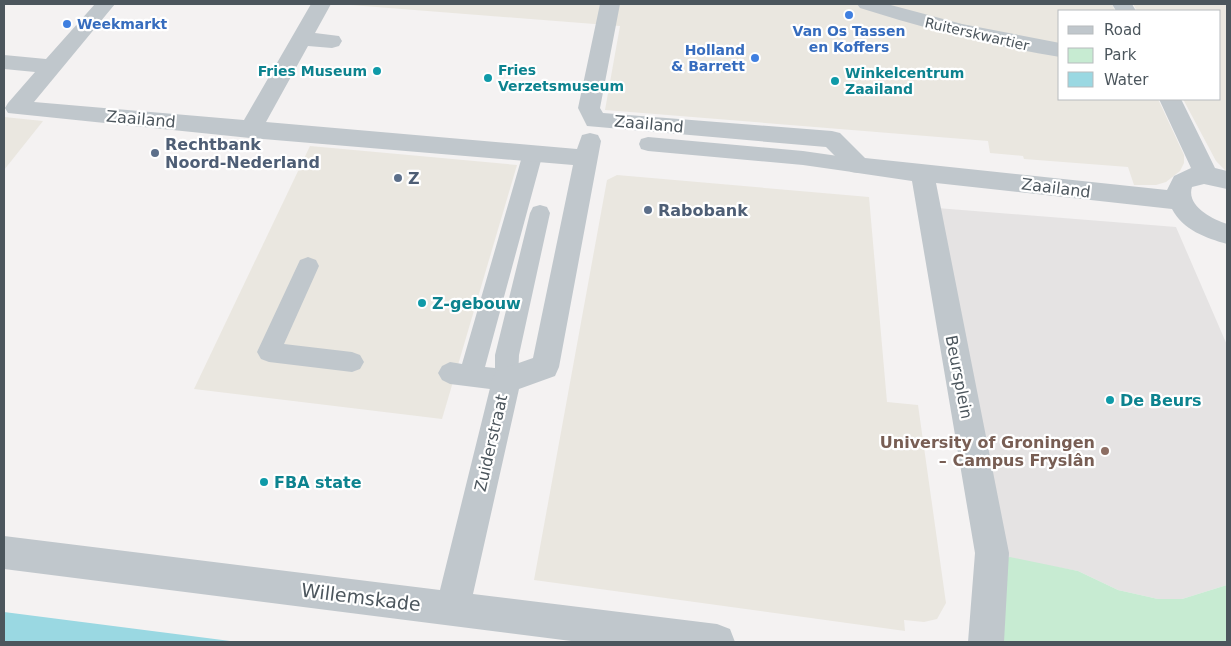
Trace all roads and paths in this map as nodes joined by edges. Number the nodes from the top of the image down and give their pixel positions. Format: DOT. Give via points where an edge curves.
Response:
graph roads {
  1 [pos="105,4"];
  2 [pos="321,4"];
  3 [pos="867,4"];
  4 [pos="610,6"];
  5 [pos="302,39"];
  6 [pos="332,41"];
  7 [pos="1058,50"];
  8 [pos="4,62"];
  9 [pos="51,67"];
  10 [pos="1171,100"];
  11 [pos="596,120"];
  12 [pos="250,130"];
  13 [pos="648,144"];
  14 [pos="533,153"];
  15 [pos="586,158"];
  16 [pos="859,166"];
  17 [pos="922,172"];
  18 [pos="1217,178"];
  19 [pos="1180,201"];
  20 [pos="540,213"];
  21 [pos="1227,234"];
  22 [pos="308,266"];
  23 [pos="352,362"];
  24 [pos="506,380"];
  25 [pos="4,553"];
  26 [pos="453,608"];
  27 [pos="717,642"];
  28 [pos="986,642"];
  1 -- 9 [label="street"];
  2 -- 5 [label="street"];
  3 -- 7 [label="street, Ruiterskwartier" via="934,25"];
  4 -- 11 [label="street" via="589,108"];
  5 -- 6 [label="street"];
  5 -- 12 [label="street"];
  8 -- 9 [label="street"];
  9 -- 12 [label="street, Zaailand" via="16,108"];
  10 -- 18 [label="street"];
  11 -- 15 [label="street, Zaailand"];
  11 -- 16 [label="street, Zaailand" via="832,139"];
  12 -- 14 [label="street, Zaailand"];
  13 -- 16 [label="lane"];
  14 -- 15 [label="street, Zaailand"];
  14 -- 24 [label="lane" via="460,374"];
  15 -- 24 [label="street, Zuiderstraat" via="545,367"];
  16 -- 17 [label="street, Zaailand"];
  17 -- 19 [label="street, Zaailand"];
  17 -- 28 [label="street, Beursplein" via="992,553"];
  18 -- 19 [label="street" via="1186,179 1179,188"];
  19 -- 21 [label="street" via="1201,224"];
  20 -- 24 [label="lane" via="507,355"];
  22 -- 23 [label="lane" via="269,352"];
  24 -- 26 [label="street, Zuiderstraat"];
  25 -- 26 [label="street, Willemskade"];
  26 -- 27 [label="street, Willemskade"];
}
